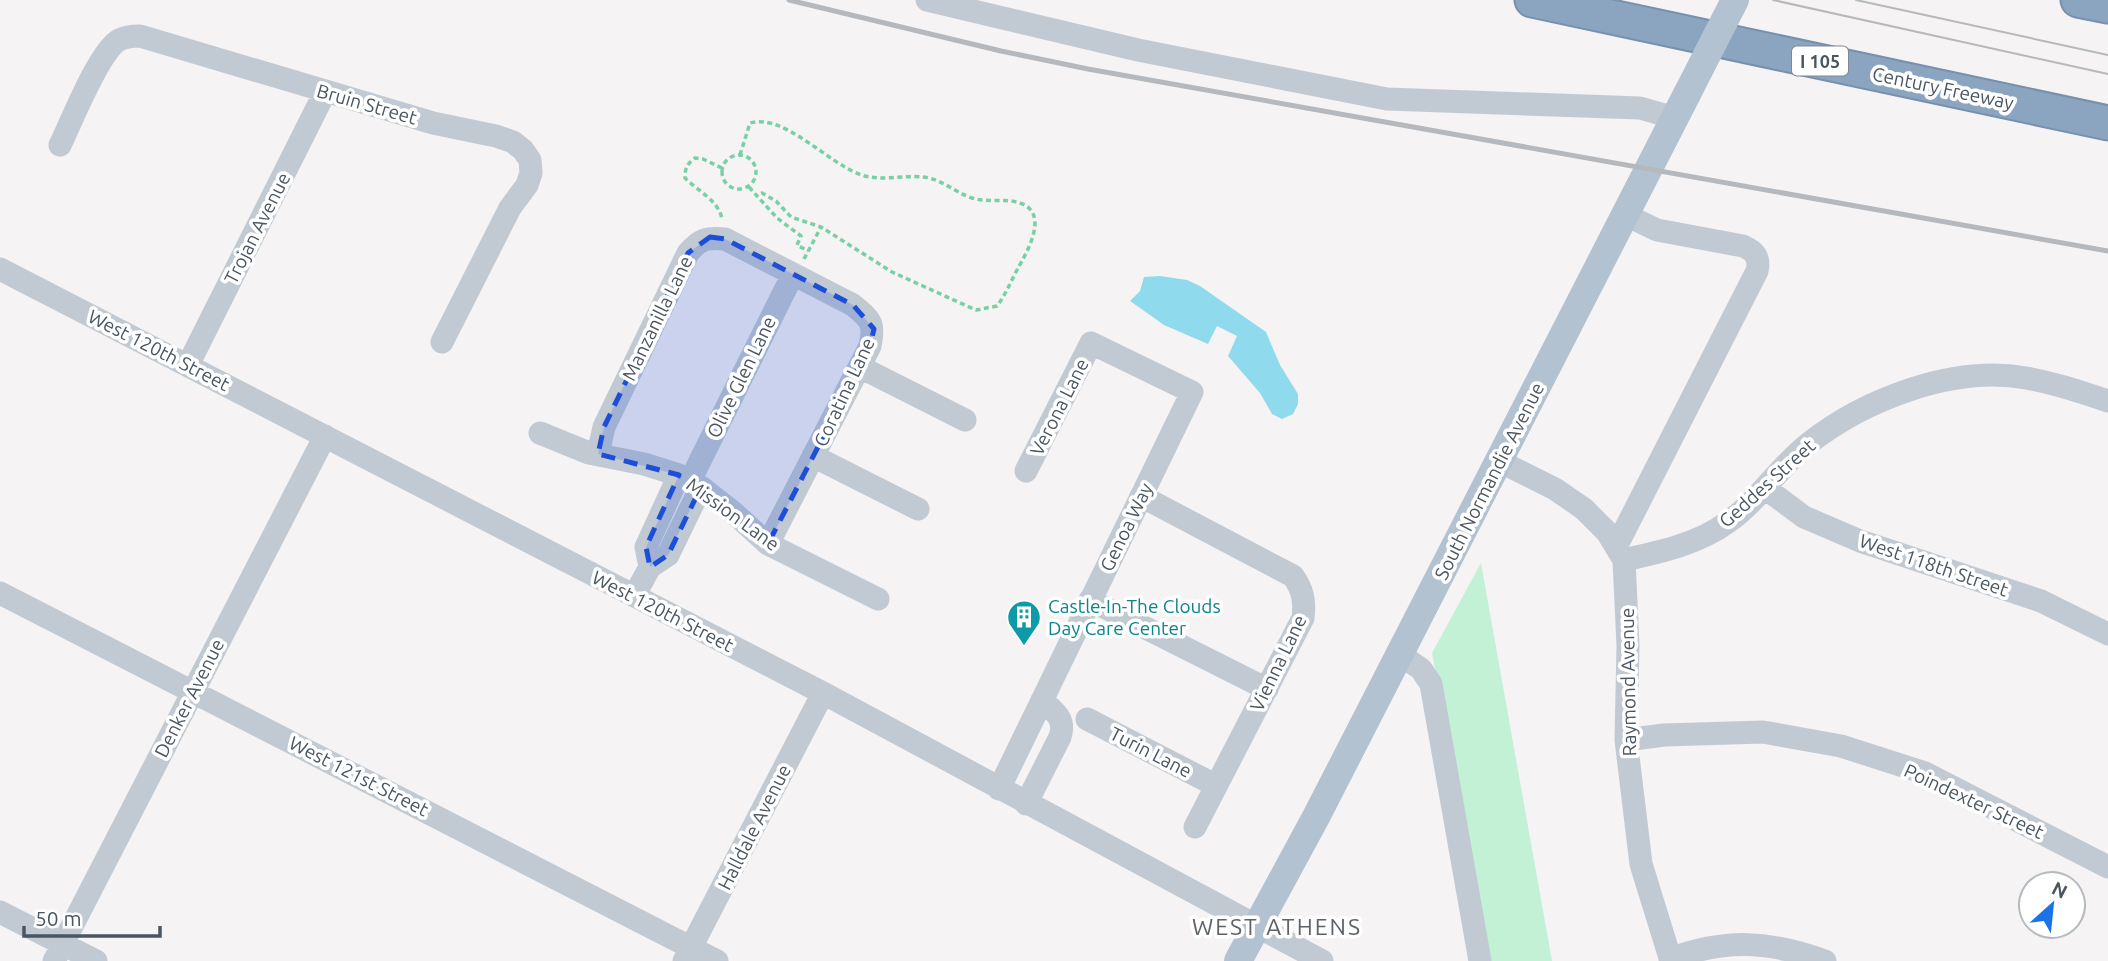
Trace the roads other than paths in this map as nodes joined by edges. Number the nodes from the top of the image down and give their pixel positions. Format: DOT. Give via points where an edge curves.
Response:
graph roads {
  1 [pos="927,0"];
  2 [pos="1532,0"];
  3 [pos="1735,0"];
  4 [pos="2078,0"];
  5 [pos="2108,6"];
  6 [pos="325,92"];
  7 [pos="1681,106"];
  8 [pos="2108,123"];
  9 [pos="60,145"];
  10 [pos="1626,215"];
  11 [pos="0,269"];
  12 [pos="794,274"];
  13 [pos="442,342"];
  14 [pos="1091,343"];
  15 [pos="188,365"];
  16 [pos="860,367"];
  17 [pos="2108,401"];
  18 [pos="965,420"];
  19 [pos="540,433"];
  20 [pos="325,436"];
  21 [pos="598,454"];
  22 [pos="814,456"];
  23 [pos="1499,461"];
  24 [pos="1026,471"];
  25 [pos="690,481"];
  26 [pos="1765,488"];
  27 [pos="1141,496"];
  28 [pos="918,509"];
  29 [pos="768,544"];
  30 [pos="1620,553"];
  31 [pos="0,593"];
  32 [pos="634,596"];
  33 [pos="878,599"];
  34 [pos="1090,600"];
  35 [pos="2108,634"];
  36 [pos="1399,654"];
  37 [pos="1267,689"];
  38 [pos="192,691"];
  39 [pos="823,693"];
  40 [pos="1042,700"];
  41 [pos="1087,719"];
  42 [pos="1626,740"];
  43 [pos="1215,785"];
  44 [pos="999,789"];
  45 [pos="1026,804"];
  46 [pos="1195,827"];
  47 [pos="2108,867"];
  48 [pos="0,912"];
  49 [pos="1256,927"];
  50 [pos="59,952"];
  51 [pos="688,954"];
  52 [pos="1671,960"];
  53 [pos="96,961"];
  54 [pos="718,961"];
  55 [pos="1238,961"];
  56 [pos="1322,961"];
  57 [pos="1480,961"];
  58 [pos="1825,961"];
  1 -- 7 [label="street" via="1138,50 1387,99"];
  2 -- 8 [label="highway, Century Freeway / I 105"];
  3 -- 7 [label="main road, South Normandie Avenue, bridge"];
  4 -- 5 [label="highway"];
  6 -- 9 [label="street, Bruin Street" via="130,36 119,40 100,62"];
  6 -- 13 [label="street, Bruin Street" via="496,136 513,142 530,160 527,185 510,208"];
  6 -- 15 [label="street, Trojan Avenue"];
  7 -- 10 [label="main road, South Normandie Avenue"];
  10 -- 23 [label="main road, South Normandie Avenue"];
  10 -- 30 [label="street" via="1657,230 1743,246 1759,264"];
  11 -- 15 [label="street, West 120th Street"];
  12 -- 16 [label="street, Coratina Lane" via="853,305 868,318 873,329"];
  12 -- 21 [label="street, Manzanilla Lane" via="720,239 698,241 688,253 604,427"];
  12 -- 25 [label="street, Olive Glen Lane"];
  14 -- 24 [label="street, Verona Lane"];
  14 -- 27 [label="street, Genoa Way" via="1192,392"];
  15 -- 20 [label="street, West 120th Street"];
  16 -- 18 [label="street"];
  16 -- 22 [label="street, Coratina Lane"];
  17 -- 26 [label="street, Geddes Street" via="2024,377 1949,380 1905,391 1864,407 1833,426"];
  19 -- 21 [label="street, Mission Lane"];
  20 -- 32 [label="street, West 120th Street"];
  20 -- 38 [label="street, Denker Avenue"];
  21 -- 25 [label="street, Mission Lane"];
  22 -- 28 [label="street"];
  22 -- 29 [label="street, Coratina Lane"];
  23 -- 30 [label="street" via="1584,509"];
  23 -- 36 [label="main road, South Normandie Avenue"];
  25 -- 29 [label="street, Mission Lane"];
  25 -- 32 [label="street, Olive Glen Lane" via="646,547 650,567"];
  26 -- 30 [label="street, Geddes Street" via="1729,522 1697,540"];
  26 -- 35 [label="street, West 118th Street" via="1804,517 1860,541 2041,601"];
  27 -- 34 [label="street, Genoa Way"];
  27 -- 37 [label="street, Vienna Lane" via="1293,576 1301,588 1303,618"];
  29 -- 33 [label="street, Mission Lane"];
  30 -- 42 [label="street, Raymond Avenue" via="1628,646"];
  31 -- 38 [label="street, West 121st Street"];
  32 -- 39 [label="street, West 120th Street"];
  34 -- 37 [label="street"];
  34 -- 40 [label="street, Genoa Way"];
  36 -- 49 [label="main road, South Normandie Avenue"];
  36 -- 57 [label="street" via="1421,669 1432,684"];
  37 -- 43 [label="street, Vienna Lane"];
  38 -- 50 [label="street, Denker Avenue"];
  38 -- 51 [label="street, West 121st Street"];
  39 -- 44 [label="street, West 120th Street"];
  39 -- 51 [label="street, Halldale Avenue"];
  40 -- 44 [label="street, Genoa Way"];
  40 -- 45 [label="street" via="1063,727"];
  41 -- 43 [label="street, Turin Lane"];
  42 -- 47 [label="street, Poindexter Street" via="1763,732 1841,746 1926,773"];
  42 -- 52 [label="street, Raymond Avenue" via="1641,864"];
  43 -- 46 [label="street, Vienna Lane"];
  44 -- 45 [label="street, West 120th Street"];
  45 -- 49 [label="street, West 120th Street"];
  48 -- 50 [label="street"];
  49 -- 55 [label="main road, South Normandie Avenue"];
  49 -- 56 [label="street, West 120th Street"];
  50 -- 53 [label="street"];
  51 -- 54 [label="street, West 121st Street"];
  52 -- 58 [label="street" via="1726,944 1769,946"];
}
